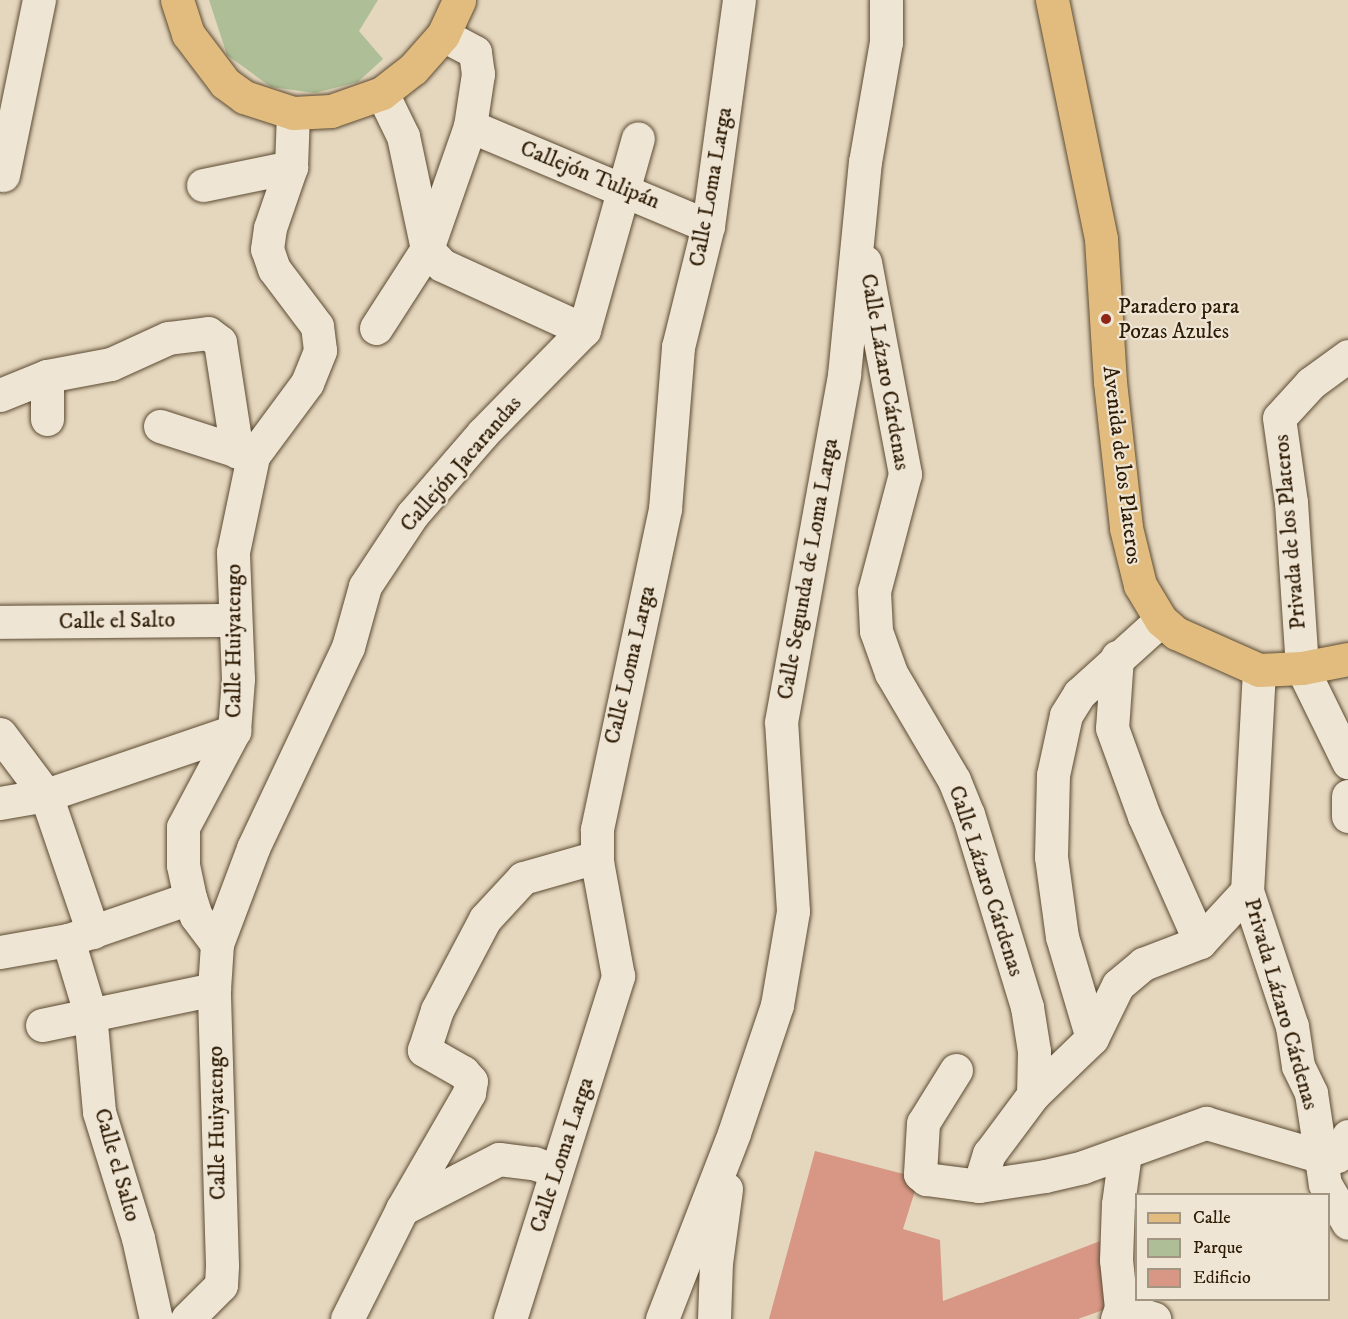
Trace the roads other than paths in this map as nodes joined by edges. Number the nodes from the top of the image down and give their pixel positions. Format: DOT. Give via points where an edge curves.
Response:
graph roads {
  1 [pos="39,0"];
  2 [pos="177,0"];
  3 [pos="459,0"];
  4 [pos="739,0"];
  5 [pos="886,0"];
  6 [pos="1052,0"];
  7 [pos="443,35"];
  8 [pos="382,93"];
  9 [pos="293,113"];
  10 [pos="470,126"];
  11 [pos="638,138"];
  12 [pos="291,167"];
  13 [pos="3,175"];
  14 [pos="203,185"];
  15 [pos="623,190"];
  16 [pos="858,225"];
  17 [pos="708,226"];
  18 [pos="427,249"];
  19 [pos="376,328"];
  20 [pos="584,330"];
  21 [pos="1348,356"];
  22 [pos="47,376"];
  23 [pos="0,395"];
  24 [pos="47,419"];
  25 [pos="174,430"];
  26 [pos="245,454"];
  27 [pos="234,620"];
  28 [pos="1161,620"];
  29 [pos="0,622"];
  30 [pos="1117,657"];
  31 [pos="1348,659"];
  32 [pos="1302,668"];
  33 [pos="1259,670"];
  34 [pos="234,731"];
  35 [pos="0,734"];
  36 [pos="1348,762"];
  37 [pos="46,795"];
  38 [pos="1348,796"];
  39 [pos="0,803"];
  40 [pos="1348,816"];
  41 [pos="597,862"];
  42 [pos="1247,891"];
  43 [pos="190,898"];
  44 [pos="81,936"];
  45 [pos="1200,942"];
  46 [pos="217,944"];
  47 [pos="0,952"];
  48 [pos="214,989"];
  49 [pos="90,1013"];
  50 [pos="42,1025"];
  51 [pos="1092,1038"];
  52 [pos="956,1070"];
  53 [pos="1033,1095"];
  54 [pos="734,1133"];
  55 [pos="1348,1136"];
  56 [pos="1125,1153"];
  57 [pos="1322,1158"];
  58 [pos="555,1171"];
  59 [pos="979,1186"];
  60 [pos="402,1209"];
  61 [pos="1348,1223"];
  62 [pos="1119,1313"];
  63 [pos="156,1319"];
  64 [pos="187,1319"];
  65 [pos="347,1319"];
  66 [pos="510,1319"];
  67 [pos="662,1319"];
  68 [pos="714,1319"];
  69 [pos="1154,1319"];
  1 -- 13 [label="street"];
  2 -- 9 [label="main road" via="189,34 225,83 244,97"];
  3 -- 7 [label="main road"];
  4 -- 17 [label="street, Calle Loma Larga"];
  5 -- 16 [label="street, Calle Segunda de Loma Larga" via="886,42"];
  6 -- 28 [label="main road, Avenida de los Plateros" via="1101,239 1110,382 1126,528 1134,570"];
  7 -- 8 [label="main road" via="412,69"];
  7 -- 10 [label="street" via="475,52 478,74"];
  8 -- 9 [label="main road" via="331,111"];
  8 -- 18 [label="street" via="403,136"];
  9 -- 12 [label="street, Calle Huiyatengo"];
  10 -- 15 [label="street, Callejón Tulipán"];
  10 -- 18 [label="street"];
  11 -- 15 [label="street, Callejón Jacarandas"];
  12 -- 14 [label="street"];
  12 -- 26 [label="street, Calle Huiyatengo" via="270,228 267,249 274,268 317,326 320,350 307,383"];
  15 -- 17 [label="street, Callejón Tulipán"];
  15 -- 20 [label="street, Callejón Jacarandas"];
  16 -- 53 [label="street, Calle Lázaro Cárdenas" via="906,474 874,591 876,632 891,673 954,780 968,814 1028,1006 1034,1051"];
  16 -- 54 [label="street, Calle Segunda de Loma Larga" via="844,375 782,722 793,911 777,1005"];
  17 -- 41 [label="street, Calle Loma Larga" via="678,347 665,509 610,753 597,829"];
  18 -- 19 [label="street"];
  18 -- 20 [label="street" via="442,265"];
  20 -- 46 [label="street, Callejón Jacarandas" via="483,433 412,515 365,586 348,647 253,848"];
  21 -- 32 [label="street, Privada de los Plateros" via="1311,383 1279,418 1291,502"];
  22 -- 23 [label="street"];
  22 -- 24 [label="street"];
  22 -- 26 [label="street" via="111,364 168,338 208,333 220,342"];
  25 -- 26 [label="street"];
  26 -- 27 [label="street, Calle Huiyatengo" via="233,552"];
  27 -- 29 [label="street, Calle el Salto"];
  27 -- 34 [label="street, Calle Huiyatengo" via="238,679"];
  28 -- 30 [label="street"];
  28 -- 33 [label="main road, Avenida de los Plateros" via="1176,633"];
  30 -- 45 [label="street" via="1113,728 1144,816"];
  30 -- 51 [label="street" via="1079,694 1066,715 1053,775 1051,857 1062,937"];
  31 -- 32 [label="main road, Avenida de los Plateros"];
  32 -- 33 [label="main road, Avenida de los Plateros"];
  32 -- 36 [label="street"];
  33 -- 42 [label="street, Privada Lázaro Cárdenas"];
  34 -- 37 [label="street"];
  34 -- 43 [label="street, Calle Huiyatengo" via="183,827 183,865"];
  35 -- 37 [label="street, Calle el Salto"];
  37 -- 39 [label="street"];
  37 -- 44 [label="street, Calle el Salto"];
  38 -- 40 [label="street"];
  41 -- 58 [label="street, Calle Loma Larga" via="618,976"];
  41 -- 60 [label="street" via="592,858 523,878 485,919 437,1010 424,1050 463,1072 471,1081 469,1093"];
  42 -- 45 [label="street"];
  42 -- 57 [label="street, Privada Lázaro Cárdenas" via="1292,1026 1298,1066 1311,1093"];
  43 -- 44 [label="street"];
  43 -- 46 [label="street, Calle Huiyatengo" via="196,916"];
  44 -- 47 [label="street"];
  44 -- 49 [label="street, Calle el Salto"];
  45 -- 51 [label="street" via="1143,964 1118,985"];
  46 -- 48 [label="street, Calle Huiyatengo"];
  48 -- 49 [label="street"];
  48 -- 64 [label="street, Calle Huiyatengo" via="221,1285"];
  49 -- 50 [label="street"];
  49 -- 63 [label="street, Calle el Salto" via="99,1112 138,1238"];
  51 -- 53 [label="street"];
  52 -- 59 [label="street" via="923,1123 920,1174 926,1179"];
  53 -- 59 [label="street" via="989,1154"];
  54 -- 67 [label="street, Calle Segunda de Loma Larga"];
  54 -- 68 [label="street, Calle Segunda de Loma Larga" via="716,1263"];
  55 -- 57 [label="street" via="1337,1156"];
  56 -- 57 [label="street" via="1206,1123"];
  56 -- 59 [label="street" via="1045,1176"];
  56 -- 62 [label="street" via="1116,1260"];
  57 -- 61 [label="street, Privada Lázaro Cárdenas" via="1325,1184"];
  58 -- 60 [label="street" via="534,1163 499,1159"];
  58 -- 66 [label="street, Calle Loma Larga"];
  60 -- 65 [label="street"];
  62 -- 69 [label="street"];
}
